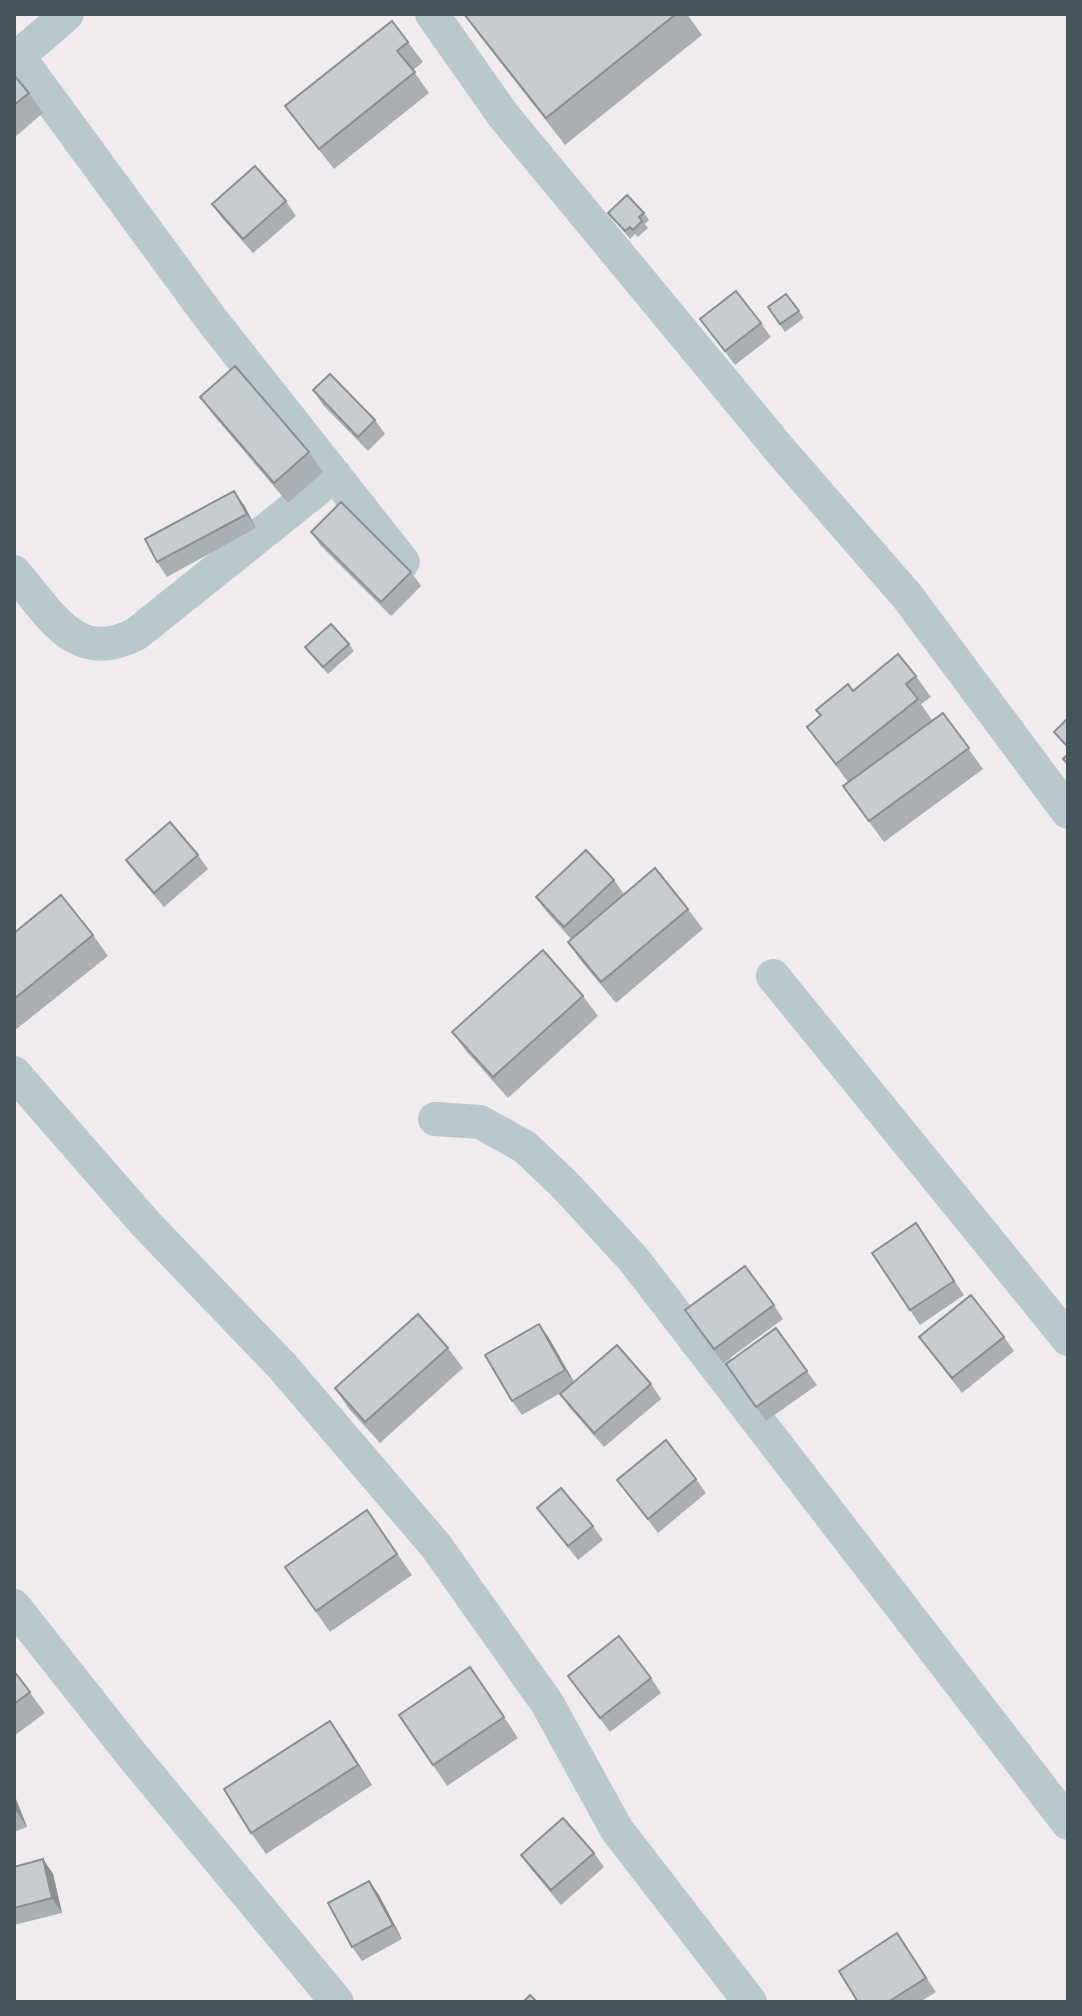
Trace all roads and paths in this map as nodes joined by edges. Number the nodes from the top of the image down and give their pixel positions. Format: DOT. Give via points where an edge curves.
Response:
graph roads {
  1 [pos="67,14"];
  2 [pos="432,14"];
  3 [pos="16,58"];
  4 [pos="335,475"];
  5 [pos="403,562"];
  6 [pos="14,572"];
  7 [pos="1068,812"];
  8 [pos="773,976"];
  9 [pos="14,1073"];
  10 [pos="435,1119"];
  11 [pos="1068,1339"];
  12 [pos="14,1606"];
  13 [pos="1068,1823"];
  14 [pos="337,2002"];
  15 [pos="750,2002"];
  1 -- 3 [label="street"];
  2 -- 7 [label="street" via="503,115 907,596"];
  3 -- 4 [label="street"];
  4 -- 5 [label="street"];
  4 -- 6 [label="street" via="119,643 99,646 80,641 62,628"];
  8 -- 11 [label="street"];
  9 -- 15 [label="street" via="145,1223 283,1367 436,1546 547,1703 617,1830"];
  10 -- 13 [label="street" via="480,1122 525,1147 634,1260"];
  12 -- 14 [label="street"];
}
